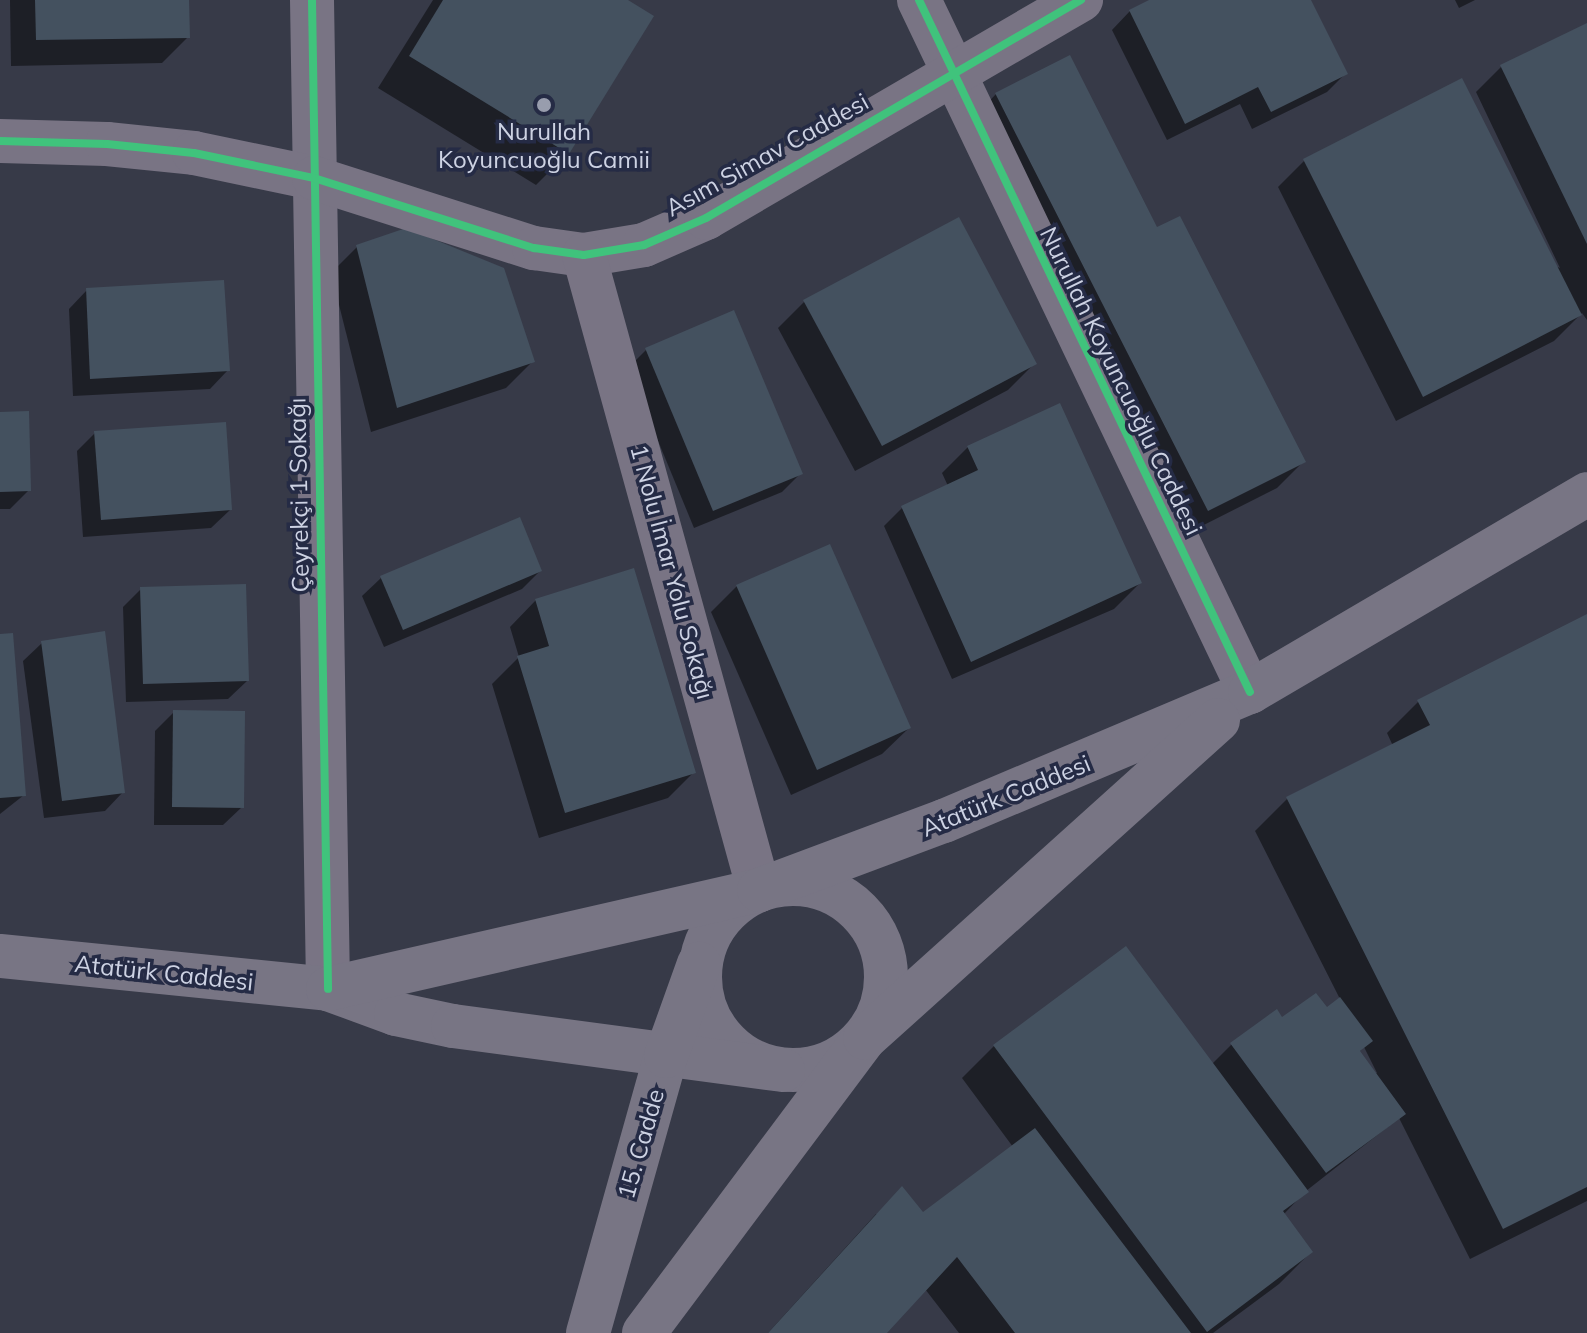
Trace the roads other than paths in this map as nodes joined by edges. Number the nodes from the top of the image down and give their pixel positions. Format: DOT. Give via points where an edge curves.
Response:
graph roads {
  1 [pos="312,0"];
  2 [pos="919,0"];
  3 [pos="1081,0"];
  4 [pos="949,72"];
  5 [pos="0,141"];
  6 [pos="314,178"];
  7 [pos="584,255"];
  8 [pos="1587,494"];
  9 [pos="1250,692"];
  10 [pos="759,890"];
  11 [pos="0,956"];
  12 [pos="701,958"];
  13 [pos="328,989"];
  14 [pos="865,1038"];
  15 [pos="666,1056"];
  16 [pos="783,1070"];
  17 [pos="588,1333"];
  18 [pos="644,1333"];
  1 -- 6 [label="street, Çeyrekçi 1 Sokağı"];
  2 -- 4 [label="street, Nurullah Koyuncuoğlu Caddesi"];
  3 -- 4 [label="street, Asım Simav Caddesi"];
  4 -- 7 [label="street, Asım Simav Caddesi" via="706,218 644,245"];
  4 -- 9 [label="street, Nurullah Koyuncuoğlu Caddesi"];
  5 -- 6 [label="street, Asım Simav Caddesi" via="194,153"];
  6 -- 7 [label="street, Asım Simav Caddesi" via="534,248"];
  6 -- 13 [label="street, Çeyrekçi 1 Sokağı"];
  7 -- 10 [label="street, 1 Nolu İmar Yolu Sokağı"];
  8 -- 9 [label="main road, Atatürk Caddesi"];
  9 -- 10 [label="main road, Atatürk Caddesi" via="1085,765"];
  9 -- 14 [label="main road, Atatürk Caddesi"];
  10 -- 12 [label="main road, Atatürk Caddesi" via="733,906 713,930"];
  10 -- 13 [label="main road, Atatürk Caddesi"];
  10 -- 14 [label="main road, Atatürk Caddesi" via="790,883 821,888 849,901 871,924 884,951 887,982 880,1012"];
  11 -- 13 [label="main road, Atatürk Caddesi"];
  12 -- 15 [label="main road, 15. Cadde"];
  12 -- 16 [label="main road, Atatürk Caddesi" via="701,990 710,1020 728,1045 754,1062"];
  13 -- 15 [label="main road, Atatürk Caddesi" via="396,1014 453,1026"];
  14 -- 16 [label="main road, Atatürk Caddesi" via="841,1058 813,1069"];
  14 -- 18 [label="main road"];
  15 -- 16 [label="main road, Atatürk Caddesi"];
  15 -- 17 [label="main road, 15. Cadde"];
}
